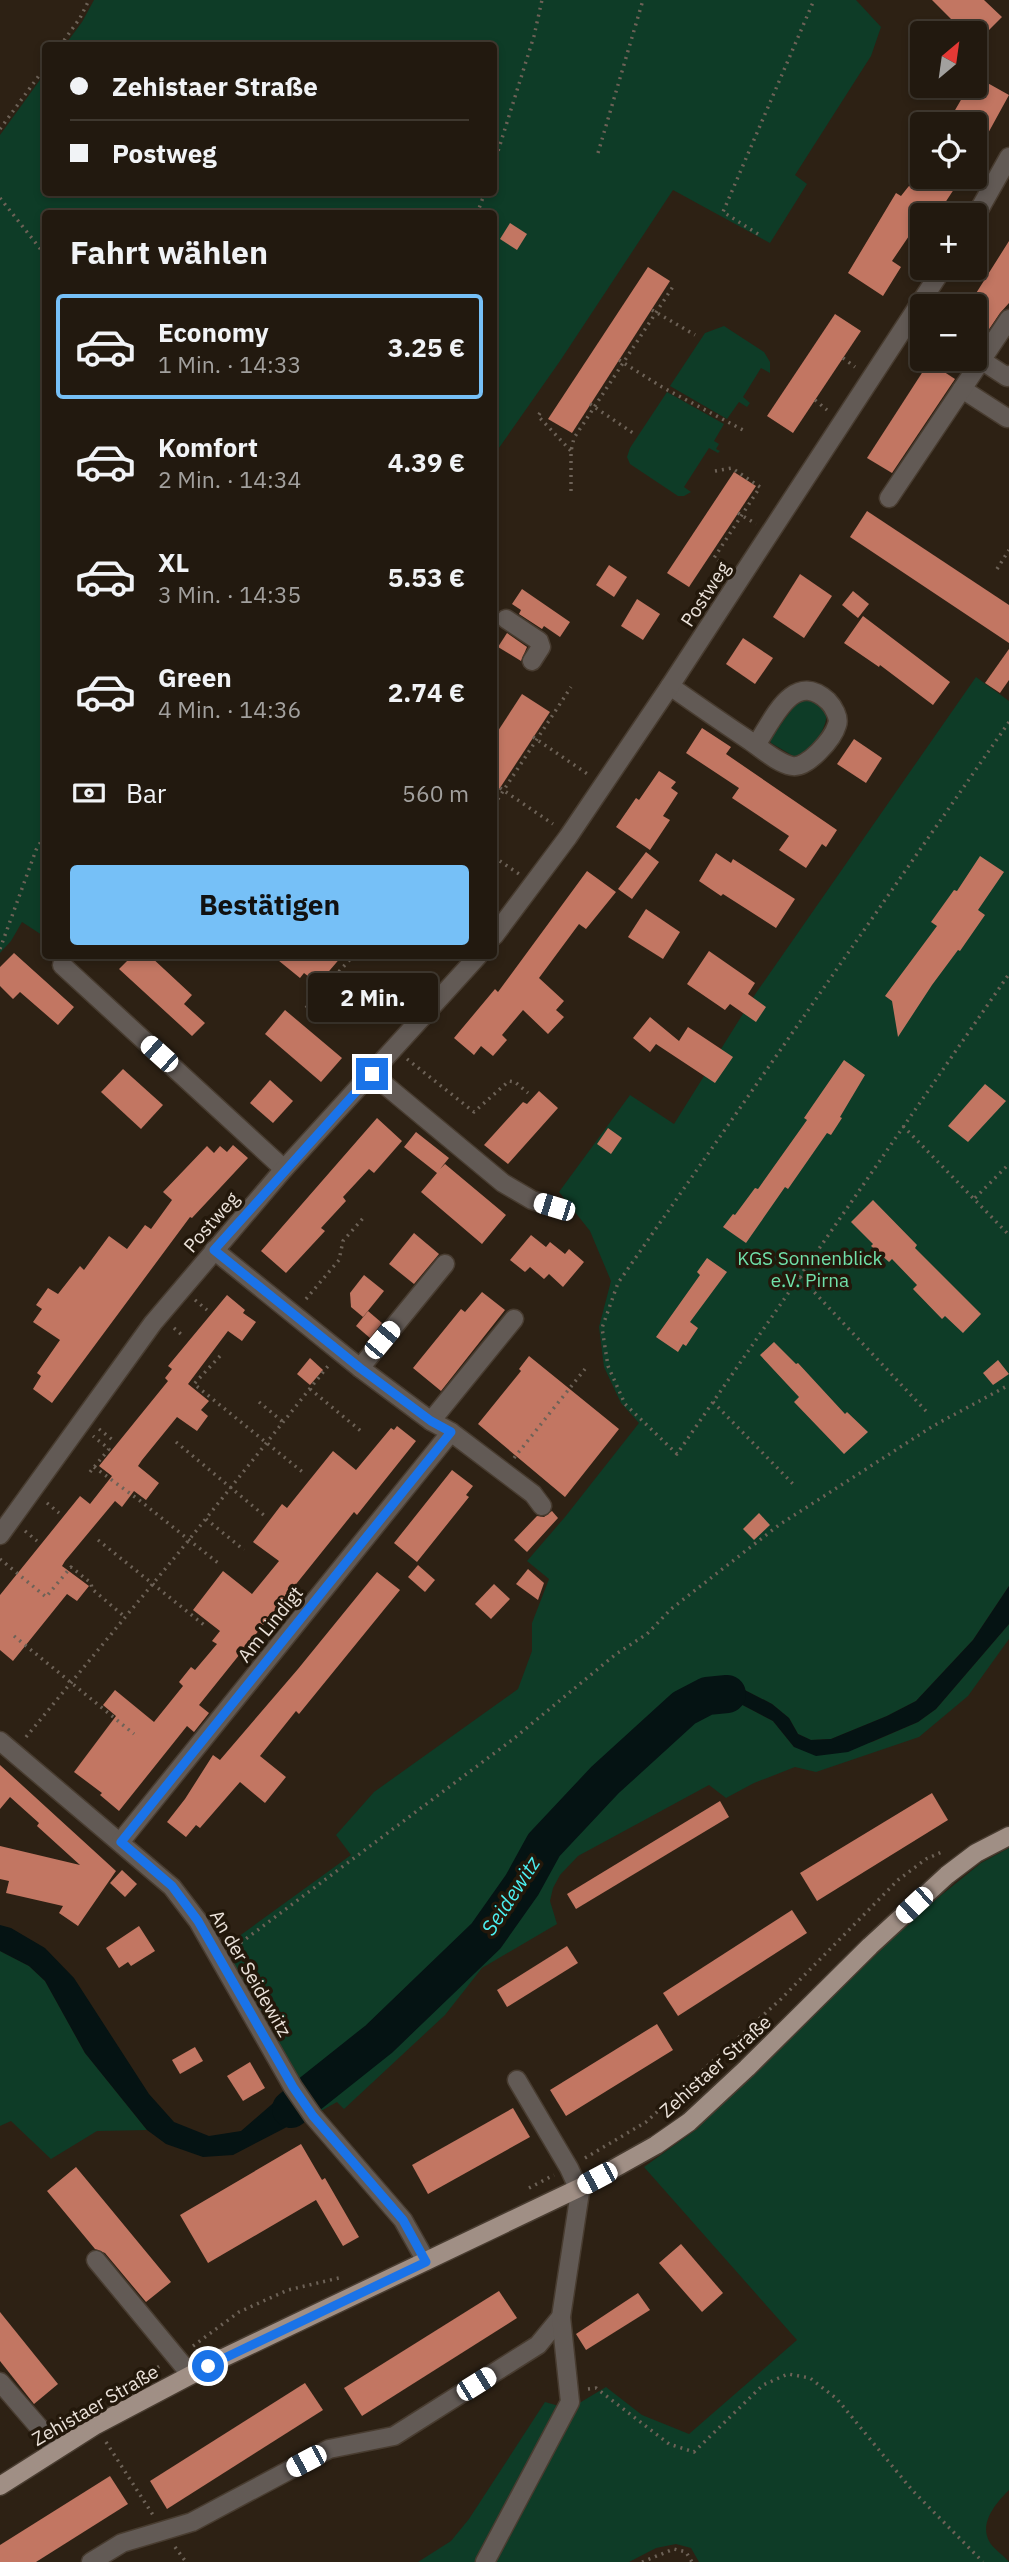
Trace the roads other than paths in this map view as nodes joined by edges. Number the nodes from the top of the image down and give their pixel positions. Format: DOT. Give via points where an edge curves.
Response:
graph roads {
  1 [pos="1009,157"];
  2 [pos="983,203"];
  3 [pos="935,280"];
  4 [pos="1009,319"];
  5 [pos="987,351"];
  6 [pos="987,364"];
  7 [pos="974,371"];
  8 [pos="1009,375"];
  9 [pos="962,389"];
  10 [pos="1007,418"];
  11 [pos="889,498"];
  12 [pos="506,619"];
  13 [pos="533,661"];
  14 [pos="670,686"];
  15 [pos="756,745"];
  16 [pos="497,932"];
  17 [pos="468,959"];
  18 [pos="62,965"];
  19 [pos="372,1074"];
  20 [pos="284,1169"];
  21 [pos="554,1207"];
  22 [pos="214,1250"];
  23 [pos="444,1264"];
  24 [pos="514,1319"];
  25 [pos="360,1368"];
  26 [pos="431,1421"];
  27 [pos="451,1432"];
  28 [pos="542,1506"];
  29 [pos="0,1535"];
  30 [pos="7,1746"];
  31 [pos="1009,1836"];
  32 [pos="121,1842"];
  33 [pos="517,2080"];
  34 [pos="579,2188"];
  35 [pos="96,2260"];
  36 [pos="426,2262"];
  37 [pos="561,2317"];
  38 [pos="191,2375"];
  39 [pos="0,2382"];
  40 [pos="54,2451"];
  41 [pos="0,2486"];
  42 [pos="91,2562"];
  43 [pos="485,2562"];
  1 -- 2 [label="street"];
  3 -- 14 [label="street, Postweg"];
  4 -- 5 [label="street"];
  6 -- 8 [label="street"];
  7 -- 9 [label="street"];
  9 -- 10 [label="street"];
  9 -- 11 [label="street"];
  12 -- 13 [label="street" via="539,642 541,648"];
  14 -- 15 [label="street"];
  14 -- 16 [label="street, Postweg"];
  15 -- 15 [label="street" via="784,764 805,764 838,725 837,717 829,702 815,692 798,691"];
  17 -- 19 [label="street, Postweg"];
  18 -- 20 [label="street"];
  19 -- 20 [label="street, Postweg"];
  19 -- 21 [label="street" via="503,1183"];
  20 -- 22 [label="street, Postweg"];
  22 -- 25 [label="street"];
  22 -- 29 [label="street, Postweg" via="153,1323"];
  23 -- 25 [label="street"];
  24 -- 26 [label="street"];
  25 -- 26 [label="street"];
  26 -- 27 [label="street"];
  27 -- 28 [label="street" via="533,1494"];
  27 -- 32 [label="street, Am Lindigt"];
  30 -- 32 [label="street, An der Seidewitz"];
  31 -- 34 [label="main road, Zehistaer Straße" via="947,1875 689,2122"];
  32 -- 36 [label="street, An der Seidewitz" via="172,1886 198,1921 293,2087 403,2220"];
  33 -- 34 [label="street"];
  34 -- 36 [label="main road, Zehistaer Straße"];
  34 -- 37 [label="street"];
  35 -- 38 [label="street"];
  36 -- 38 [label="main road, Zehistaer Straße"];
  37 -- 42 [label="street" via="538,2346 394,2436 329,2449 192,2522 122,2543"];
  37 -- 43 [label="street" via="570,2402"];
  38 -- 40 [label="main road, Zehistaer Straße"];
  39 -- 40 [label="street"];
  40 -- 41 [label="main road, Zehistaer Straße"];
}
